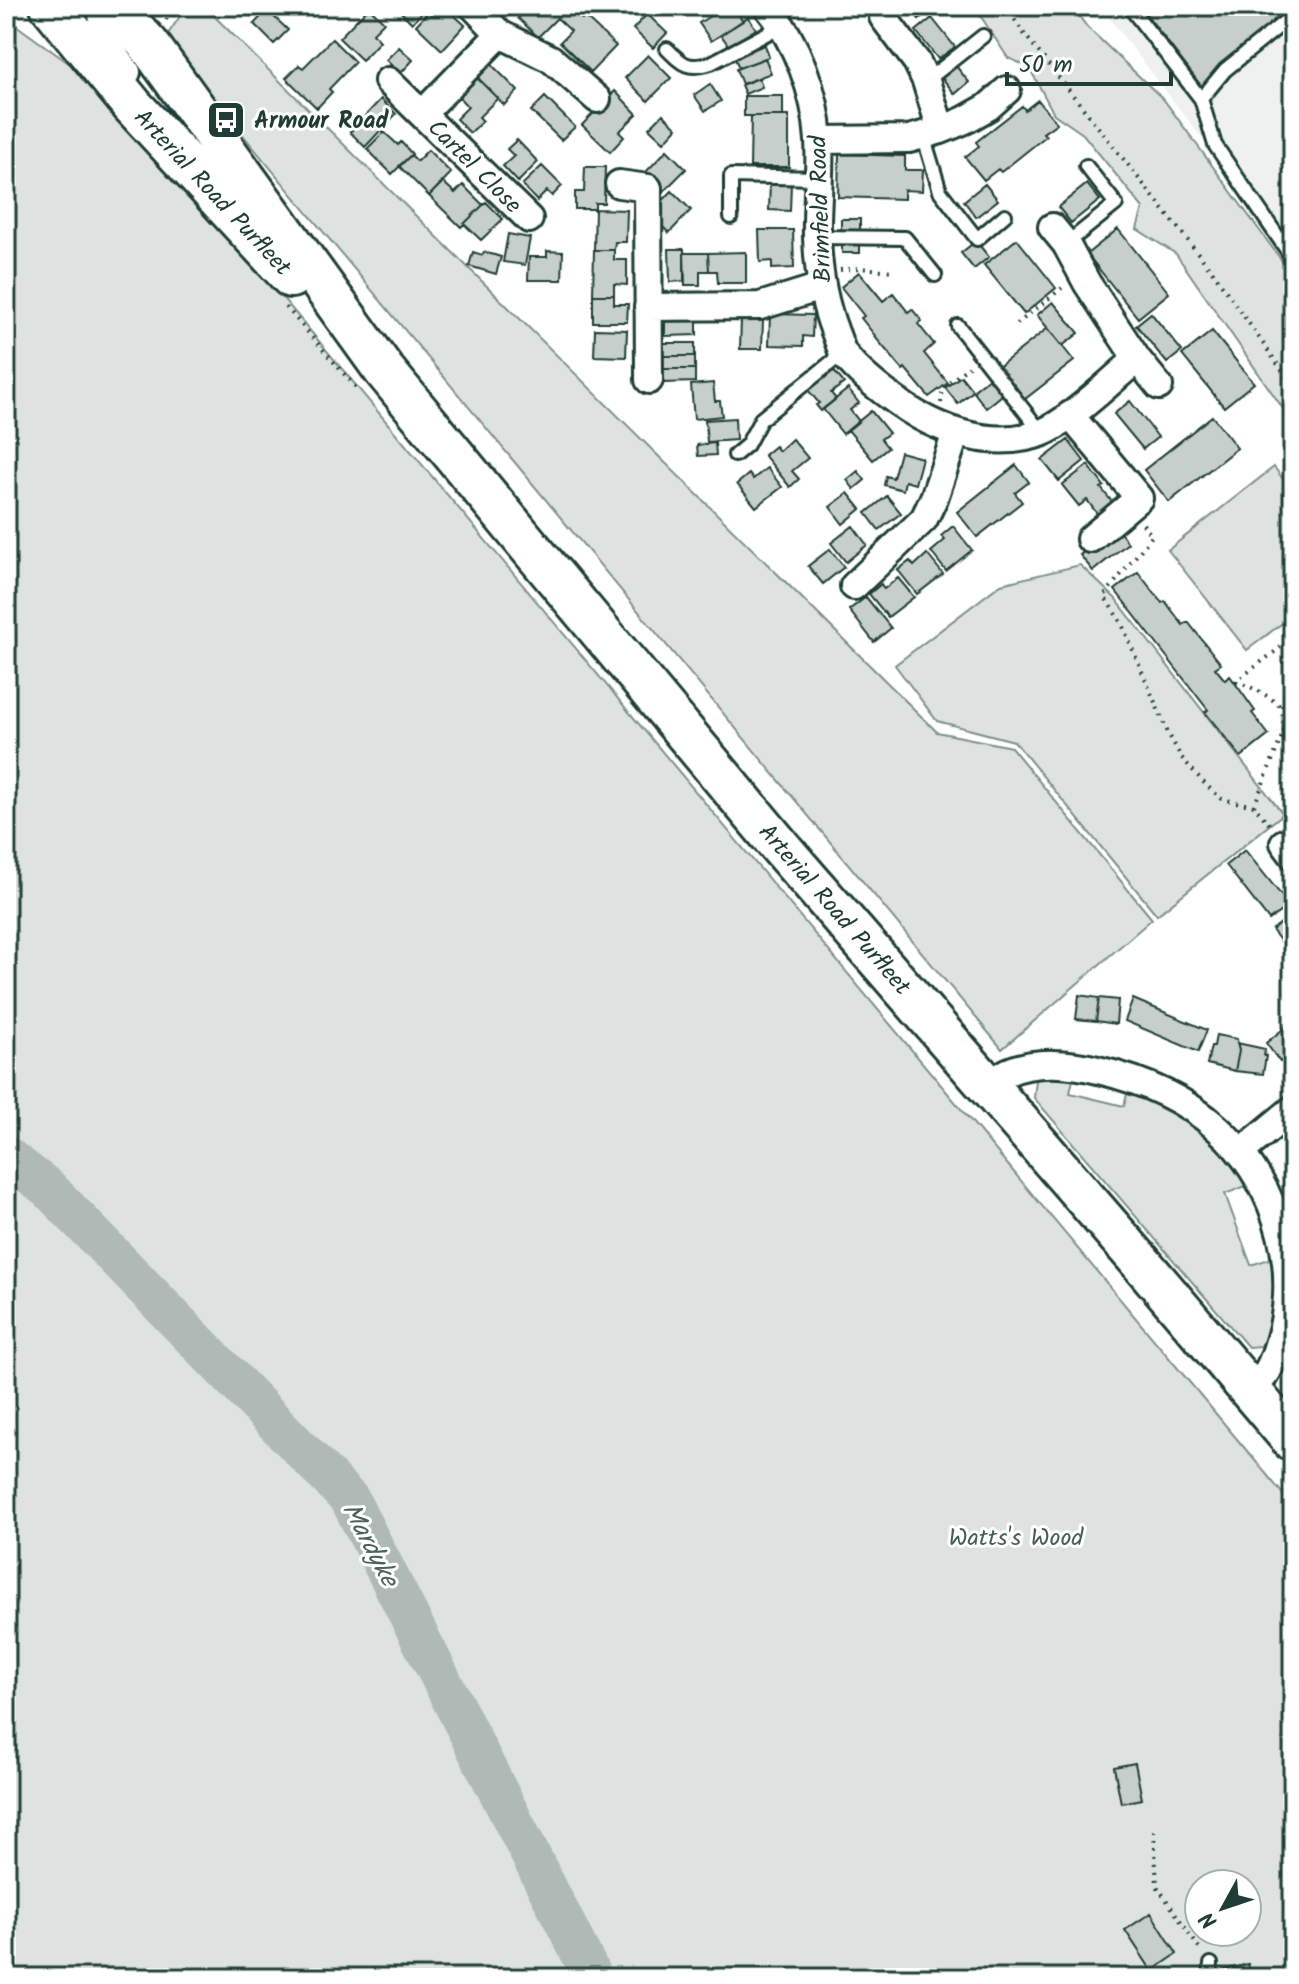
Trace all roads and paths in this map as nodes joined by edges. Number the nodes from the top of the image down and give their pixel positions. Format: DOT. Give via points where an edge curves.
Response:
graph roads {
  1 [pos="108,6"];
  2 [pos="473,6"];
  3 [pos="1006,6"];
  4 [pos="1129,6"];
  5 [pos="58,15"];
  6 [pos="1293,15"];
  7 [pos="774,16"];
  8 [pos="883,17"];
  9 [pos="500,34"];
  10 [pos="983,36"];
  11 [pos="667,49"];
  12 [pos="388,81"];
  13 [pos="926,81"];
  14 [pos="1007,90"];
  15 [pos="597,99"];
  16 [pos="1201,99"];
  17 [pos="422,114"];
  18 [pos="932,132"];
  19 [pos="819,140"];
  20 [pos="1086,166"];
  21 [pos="818,178"];
  22 [pos="619,184"];
  23 [pos="1005,215"];
  24 [pos="731,217"];
  25 [pos="529,219"];
  26 [pos="1059,236"];
  27 [pos="817,237"];
  28 [pos="1293,259"];
  29 [pos="894,271"];
  30 [pos="1081,272"];
  31 [pos="935,275"];
  32 [pos="821,280"];
  33 [pos="648,307"];
  34 [pos="321,310"];
  35 [pos="1017,324"];
  36 [pos="958,326"];
  37 [pos="843,353"];
  38 [pos="1137,359"];
  39 [pos="969,366"];
  40 [pos="384,370"];
  41 [pos="649,380"];
  42 [pos="1159,386"];
  43 [pos="1293,386"];
  44 [pos="1070,415"];
  45 [pos="947,429"];
  46 [pos="1041,432"];
  47 [pos="735,455"];
  48 [pos="1129,506"];
  49 [pos="1090,539"];
  50 [pos="854,586"];
  51 [pos="1293,638"];
  52 [pos="1293,653"];
  53 [pos="1282,708"];
  54 [pos="1284,731"];
  55 [pos="1293,744"];
  56 [pos="1254,806"];
  57 [pos="1288,849"];
  58 [pos="989,1087"];
  59 [pos="1293,1109"];
  60 [pos="1241,1152"];
  61 [pos="1251,1392"];
  62 [pos="1293,1441"];
  63 [pos="1154,1831"];
  64 [pos="1211,1964"];
  65 [pos="1210,1978"];
  1 -- 5 [label="street"];
  1 -- 34 [label="street" via="101,22 119,61"];
  1 -- 40 [label="main road, Arterial Road Purfleet" via="149,45"];
  2 -- 9 [label="street"];
  3 -- 43 [label="path" via="1212,271"];
  4 -- 16 [label="lane"];
  5 -- 34 [label="main road, Arterial Road Purfleet" via="132,105"];
  6 -- 16 [label="lane" via="1225,70"];
  7 -- 11 [label="lane" via="711,63 687,66"];
  7 -- 19 [label="street, Brimfield Road" via="806,79"];
  8 -- 13 [label="street"];
  9 -- 15 [label="street" via="551,59"];
  9 -- 17 [label="street, Cartel Close"];
  10 -- 13 [label="lane"];
  12 -- 17 [label="street, Cartel Close"];
  13 -- 18 [label="street"];
  14 -- 18 [label="street" via="965,120"];
  16 -- 28 [label="lane" via="1215,145"];
  17 -- 25 [label="street, Cartel Close"];
  18 -- 19 [label="street" via="909,139"];
  18 -- 23 [label="lane" via="940,191 977,239"];
  19 -- 21 [label="street, Brimfield Road"];
  20 -- 26 [label="lane" via="1116,204"];
  21 -- 24 [label="lane" via="731,176"];
  21 -- 27 [label="street, Brimfield Road"];
  22 -- 33 [label="street" via="648,188"];
  26 -- 30 [label="street"];
  27 -- 31 [label="lane" via="905,238"];
  27 -- 32 [label="street, Brimfield Road"];
  29 -- 32 [label="path" via="859,268"];
  30 -- 35 [label="path"];
  30 -- 38 [label="street"];
  32 -- 33 [label="street" via="760,306"];
  32 -- 37 [label="street, Brimfield Road"];
  33 -- 41 [label="street"];
  34 -- 40 [label="main road, Arterial Road Purfleet"];
  36 -- 46 [label="lane"];
  37 -- 45 [label="street, Brimfield Road" via="918,416"];
  37 -- 47 [label="lane" via="761,419"];
  38 -- 42 [label="street"];
  38 -- 44 [label="street, Brimfield Road"];
  39 -- 45 [label="path" via="943,388"];
  40 -- 58 [label="main road, Arterial Road Purfleet" via="782,849"];
  44 -- 46 [label="street, Brimfield Road"];
  44 -- 48 [label="street" via="1139,498"];
  45 -- 46 [label="street, Brimfield Road" via="999,441"];
  45 -- 50 [label="street" via="934,498 924,519"];
  48 -- 49 [label="street"];
  48 -- 56 [label="path" via="1152,536 1104,596 1122,624 1181,757 1222,799"];
  51 -- 53 [label="path" via="1235,682 1257,689"];
  52 -- 53 [label="path"];
  53 -- 54 [label="path"];
  54 -- 55 [label="path"];
  54 -- 56 [label="path"];
  56 -- 57 [label="path"];
  58 -- 60 [label="street" via="1006,1073 1029,1066 1060,1064 1120,1075 1188,1106"];
  58 -- 61 [label="main road, Arterial Road Purfleet"];
  59 -- 60 [label="street"];
  60 -- 61 [label="street" via="1268,1195 1288,1274 1278,1348"];
  61 -- 62 [label="main road, Arterial Road Purfleet"];
  63 -- 64 [label="path" via="1157,1886"];
  64 -- 65 [label="lane"];
}
